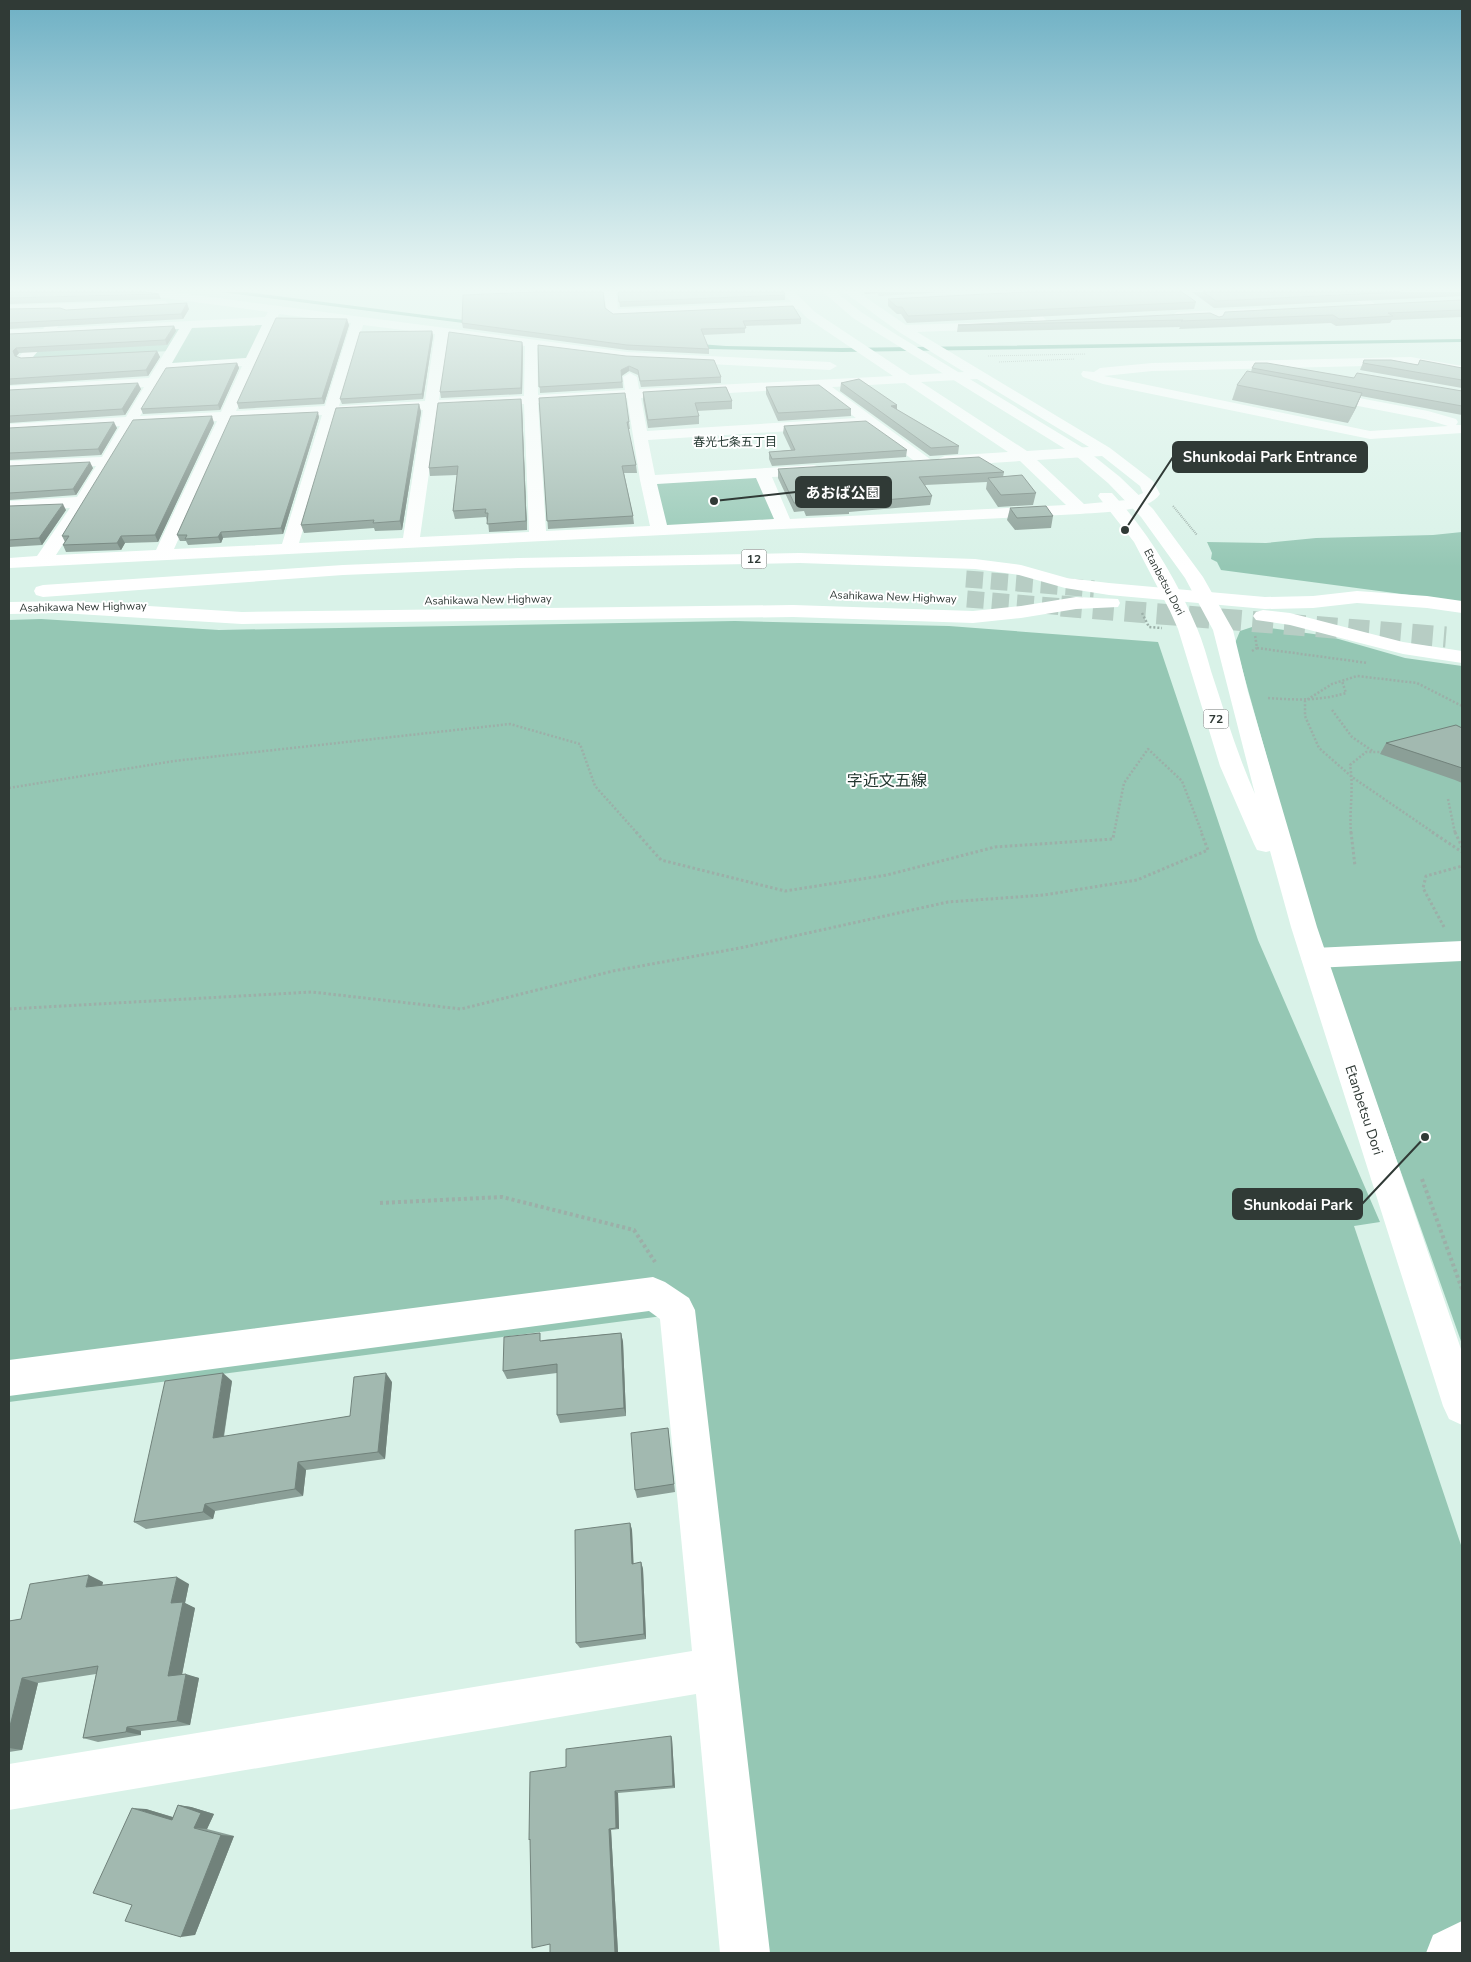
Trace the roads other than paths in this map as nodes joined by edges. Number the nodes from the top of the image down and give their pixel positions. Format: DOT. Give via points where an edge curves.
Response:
graph roads {
  1 [pos="818,383"];
  2 [pos="126,384"];
  3 [pos="153,384"];
  4 [pos="241,384"];
  5 [pos="339,384"];
  6 [pos="435,384"];
  7 [pos="530,384"];
  8 [pos="631,384"];
  9 [pos="809,384"];
  10 [pos="913,384"];
  11 [pos="944,384"];
  12 [pos="977,384"];
  13 [pos="993,384"];
  14 [pos="1120,384"];
  15 [pos="9,390"];
  16 [pos="1305,392"];
  17 [pos="633,394"];
  18 [pos="530,399"];
  19 [pos="432,404"];
  20 [pos="331,410"];
  21 [pos="228,416"];
  22 [pos="999,419"];
  23 [pos="129,421"];
  24 [pos="871,421"];
  25 [pos="1462,427"];
  26 [pos="9,428"];
  27 [pos="640,436"];
  28 [pos="1031,440"];
  29 [pos="1105,452"];
  30 [pos="1026,457"];
  31 [pos="106,461"];
  32 [pos="925,462"];
  33 [pos="906,464"];
  34 [pos="9,466"];
  35 [pos="1070,466"];
  36 [pos="829,469"];
  37 [pos="762,474"];
  38 [pos="648,480"];
  39 [pos="1098,488"];
  40 [pos="82,502"];
  41 [pos="9,506"];
  42 [pos="1080,509"];
  43 [pos="784,523"];
  44 [pos="660,530"];
  45 [pos="538,536"];
  46 [pos="411,542"];
  47 [pos="289,548"];
  48 [pos="163,555"];
  49 [pos="43,561"];
  50 [pos="9,563"];
  51 [pos="742,576"];
  52 [pos="966,579"];
  53 [pos="445,583"];
  54 [pos="43,591"];
  55 [pos="9,592"];
  56 [pos="882,596"];
  57 [pos="1176,602"];
  58 [pos="1209,605"];
  59 [pos="58,607"];
  60 [pos="1462,607"];
  61 [pos="9,608"];
  62 [pos="1434,620"];
  63 [pos="1462,624"];
  64 [pos="1462,657"];
  65 [pos="1304,927"];
  66 [pos="1462,950"];
  67 [pos="1314,958"];
  68 [pos="9,1378"];
  69 [pos="1462,1406"];
  70 [pos="714,1669"];
  71 [pos="9,1787"];
  72 [pos="1462,1946"];
  73 [pos="745,1953"];
  74 [pos="1450,1953"];
  1 -- 24 [label="main road"];
  2 -- 15 [label="main road"];
  3 -- 23 [label="main road"];
  4 -- 21 [label="main road"];
  5 -- 20 [label="main road"];
  6 -- 19 [label="main road"];
  7 -- 18 [label="main road"];
  8 -- 17 [label="main road"];
  9 -- 17 [label="main road"];
  10 -- 30 [label="main road"];
  11 -- 22 [label="main road"];
  12 -- 58 [label="main road, Etanbetsu Dori / 72" via="1080,452 1147,513 1194,577"];
  13 -- 29 [label="main road"];
  14 -- 25 [label="main road" via="1370,435"];
  16 -- 25 [label="main road" via="1428,415"];
  17 -- 18 [label="main road"];
  17 -- 27 [label="main road"];
  18 -- 19 [label="main road"];
  18 -- 45 [label="main road"];
  19 -- 20 [label="main road"];
  19 -- 46 [label="main road"];
  20 -- 21 [label="main road"];
  20 -- 47 [label="main road"];
  21 -- 23 [label="main road"];
  21 -- 48 [label="main road"];
  23 -- 26 [label="main road"];
  23 -- 31 [label="main road"];
  24 -- 27 [label="main road"];
  24 -- 32 [label="main road"];
  27 -- 38 [label="main road"];
  28 -- 35 [label="main road"];
  29 -- 30 [label="main road"];
  29 -- 42 [label="main road" via="1147,484 1152,494 1133,504"];
  30 -- 32 [label="main road"];
  30 -- 42 [label="main road"];
  31 -- 34 [label="main road"];
  31 -- 40 [label="main road"];
  32 -- 33 [label="main road"];
  36 -- 37 [label="main road"];
  37 -- 38 [label="main road"];
  37 -- 43 [label="main road"];
  38 -- 44 [label="main road"];
  39 -- 57 [label="main road, Etanbetsu Dori / 72" via="1123,514 1149,552"];
  40 -- 41 [label="main road"];
  40 -- 49 [label="main road"];
  42 -- 43 [label="main road"];
  43 -- 44 [label="main road"];
  44 -- 45 [label="main road"];
  45 -- 46 [label="main road"];
  46 -- 47 [label="main road"];
  47 -- 48 [label="main road"];
  48 -- 49 [label="main road"];
  49 -- 50 [label="main road"];
  51 -- 52 [label="main road, Asahikawa New Highway / 12"];
  53 -- 54 [label="main road, Asahikawa New Highway / 12"];
  54 -- 55 [label="main road, Asahikawa New Highway / 12"];
  54 -- 57 [label="main road, 12" via="342,570 800,558 975,564 1021,570 1064,583"];
  56 -- 59 [label="main road, Asahikawa New Highway / 12" via="796,594"];
  57 -- 58 [label="main road, 12"];
  57 -- 59 [label="main road, 12" via="1076,603 973,617 793,611 242,618"];
  57 -- 65 [label="main road, Etanbetsu Dori / 72" via="1188,629 1231,766"];
  58 -- 60 [label="main road, 12" via="1358,598"];
  58 -- 64 [label="main road, 12" via="1290,619 1403,648"];
  58 -- 65 [label="main road, Etanbetsu Dori / 72" via="1222,630"];
  59 -- 61 [label="main road, Asahikawa New Highway / 12"];
  62 -- 63 [label="main road"];
  65 -- 67 [label="main road, Etanbetsu Dori / 72"];
  66 -- 67 [label="main road"];
  67 -- 69 [label="main road, Etanbetsu Dori / 72"];
  68 -- 70 [label="main road" via="653,1294 677,1310"];
  70 -- 71 [label="main road"];
  70 -- 73 [label="main road"];
  72 -- 74 [label="main road"];
}
